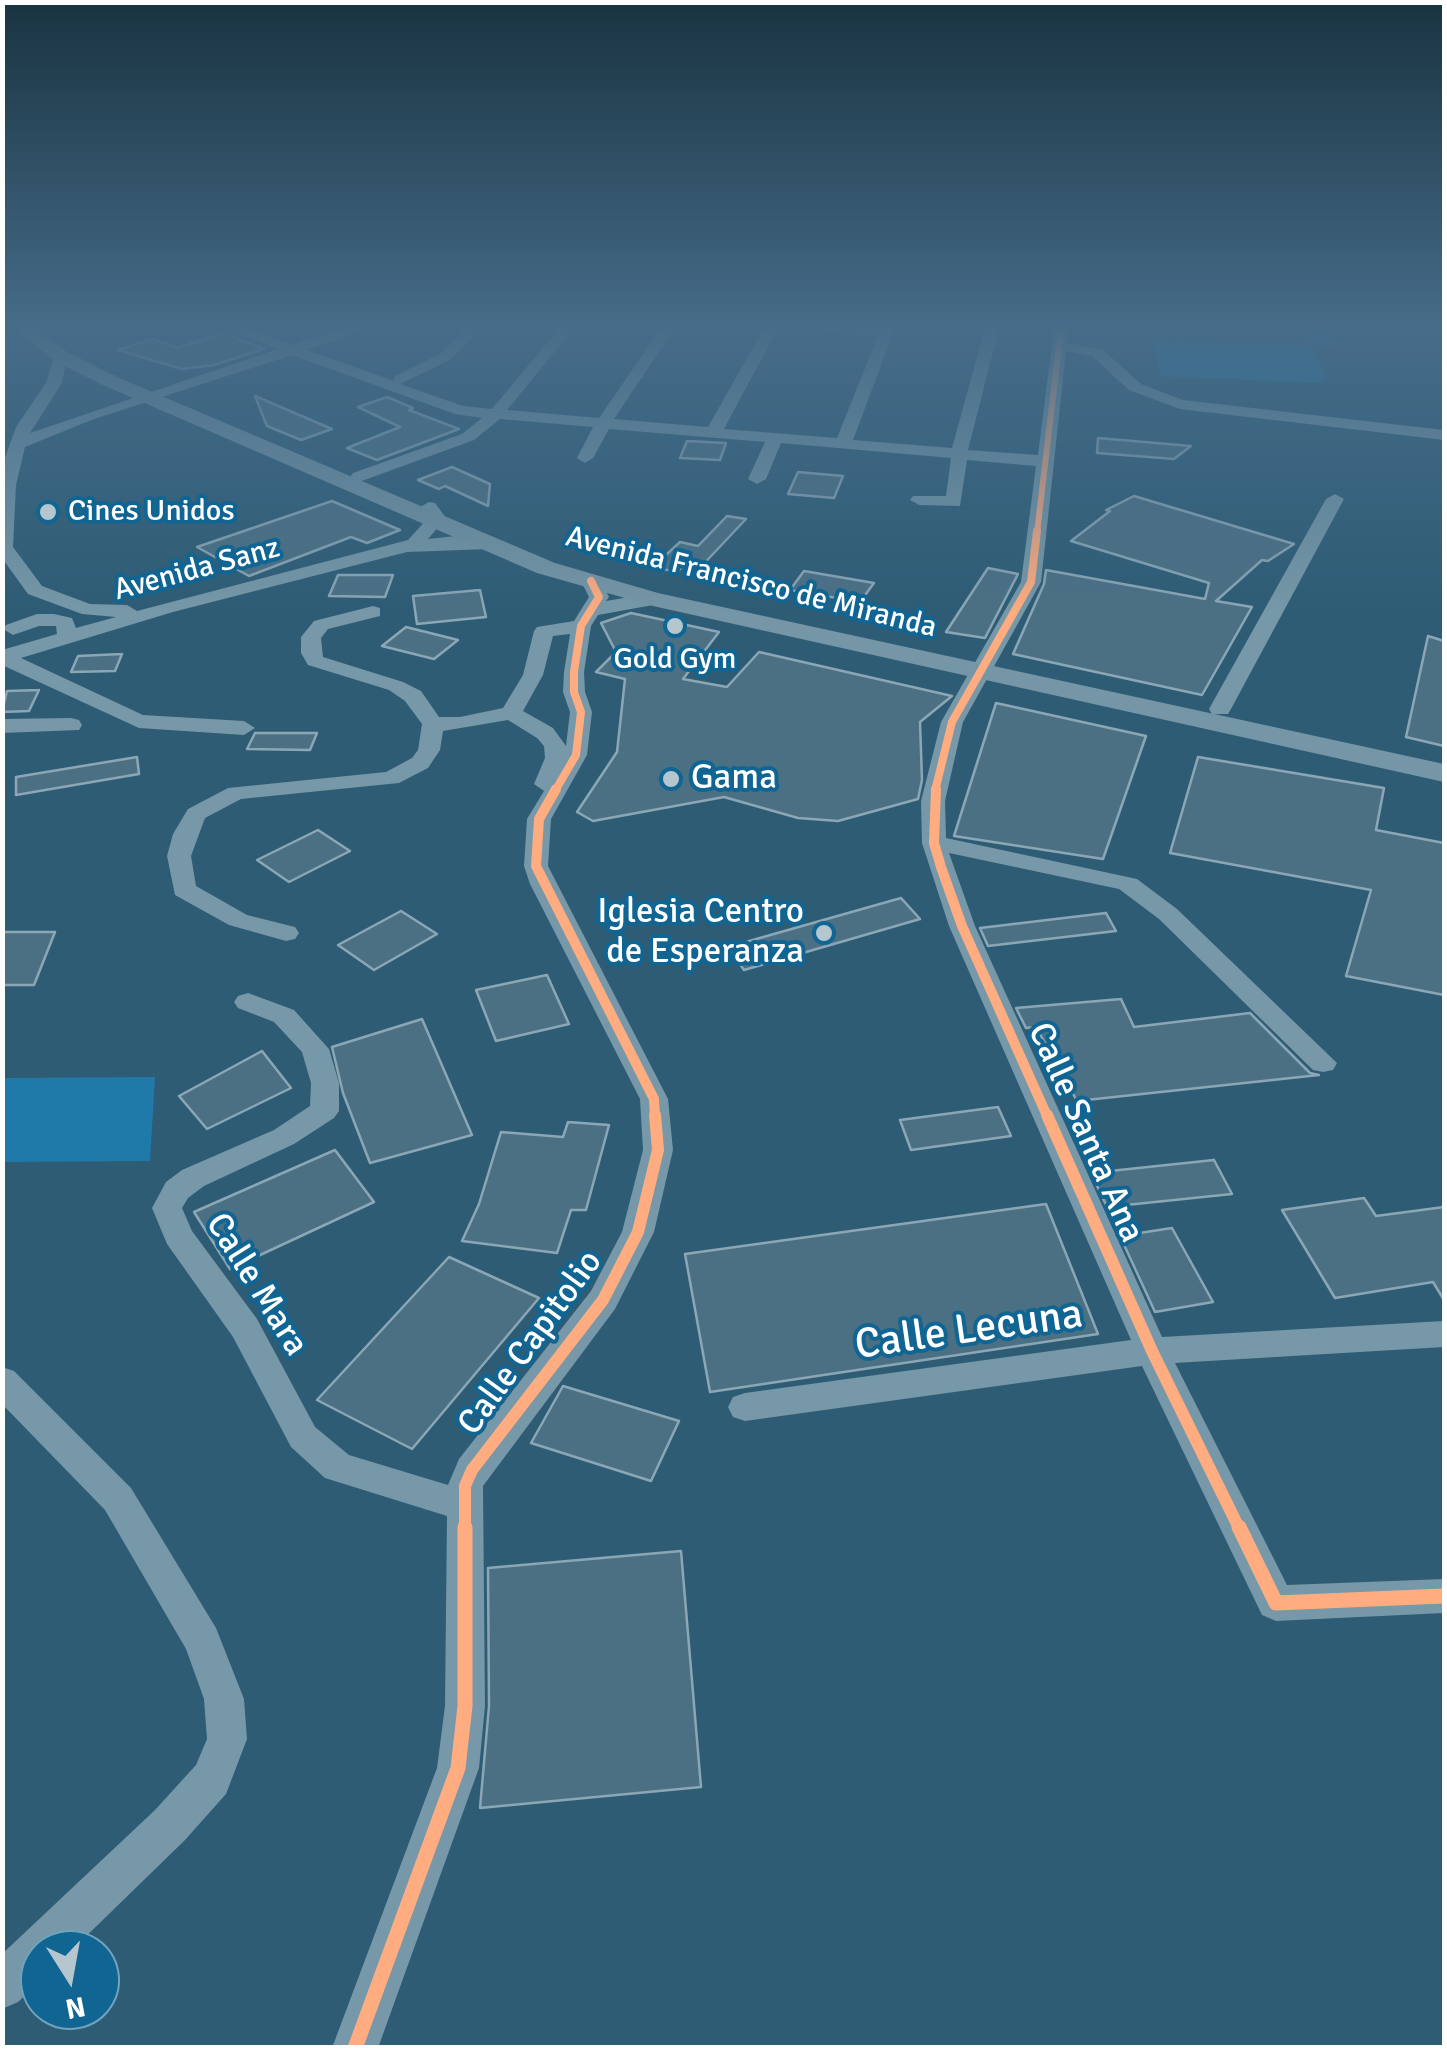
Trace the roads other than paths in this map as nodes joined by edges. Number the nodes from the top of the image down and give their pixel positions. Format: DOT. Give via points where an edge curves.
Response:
graph roads {
  1 [pos="27,424"];
  2 [pos="65,424"];
  3 [pos="221,424"];
  4 [pos="228,424"];
  5 [pos="482,424"];
  6 [pos="599,424"];
  7 [pos="603,424"];
  8 [pos="718,424"];
  9 [pos="850,424"];
  10 [pos="967,424"];
  11 [pos="1048,424"];
  12 [pos="1342,424"];
  13 [pos="713,432"];
  14 [pos="1444,436"];
  15 [pos="775,438"];
  16 [pos="18,444"];
  17 [pos="842,444"];
  18 [pos="959,454"];
  19 [pos="586,458"];
  20 [pos="1043,461"];
  21 [pos="359,476"];
  22 [pos="758,479"];
  23 [pos="1335,499"];
  24 [pos="918,500"];
  25 [pos="432,515"];
  26 [pos="3,518"];
  27 [pos="488,543"];
  28 [pos="407,546"];
  29 [pos="35,590"];
  30 [pos="588,606"];
  31 [pos="166,608"];
  32 [pos="373,612"];
  33 [pos="8,632"];
  34 [pos="68,636"];
  35 [pos="3,657"];
  36 [pos="984,666"];
  37 [pos="1220,709"];
  38 [pos="511,713"];
  39 [pos="434,724"];
  40 [pos="71,725"];
  41 [pos="2,726"];
  42 [pos="244,728"];
  43 [pos="1444,758"];
  44 [pos="1444,773"];
  45 [pos="545,810"];
  46 [pos="934,843"];
  47 [pos="286,933"];
  48 [pos="248,1002"];
  49 [pos="1323,1063"];
  50 [pos="1444,1334"];
  51 [pos="1152,1351"];
  52 [pos="2,1382"];
  53 [pos="745,1407"];
  54 [pos="463,1505"];
  55 [pos="1444,1596"];
  56 [pos="2,1986"];
  57 [pos="355,2048"];
  1 -- 16 [label="street"];
  2 -- 16 [label="street"];
  3 -- 25 [label="main road, Avenida Francisco de Miranda"];
  4 -- 21 [label="main road, Avenida Francisco de Miranda"];
  5 -- 21 [label="street" via="456,443"];
  6 -- 7 [label="street"];
  7 -- 13 [label="street"];
  7 -- 19 [label="street"];
  8 -- 13 [label="street"];
  9 -- 17 [label="street"];
  10 -- 18 [label="street"];
  11 -- 20 [label="street, Calle Santa Ana"];
  12 -- 14 [label="street"];
  13 -- 15 [label="street"];
  15 -- 17 [label="street"];
  15 -- 22 [label="street"];
  16 -- 26 [label="street"];
  17 -- 18 [label="street"];
  18 -- 20 [label="street"];
  18 -- 24 [label="street" via="954,502"];
  20 -- 36 [label="street, Calle Santa Ana" via="1031,582"];
  21 -- 25 [label="main road, Avenida Francisco de Miranda"];
  23 -- 37 [label="street"];
  25 -- 27 [label="main road, Avenida Francisco de Miranda"];
  25 -- 28 [label="street"];
  25 -- 36 [label="main road, Avenida Francisco de Miranda" via="636,582"];
  26 -- 29 [label="street" via="7,555"];
  27 -- 28 [label="street, Avenida Sanz"];
  27 -- 30 [label="main road, Avenida Francisco de Miranda" via="546,568"];
  28 -- 31 [label="street, Avenida Sanz"];
  29 -- 31 [label="street" via="101,611"];
  29 -- 33 [label="street" via="30,613"];
  30 -- 36 [label="main road, Avenida Francisco de Miranda" via="653,598"];
  30 -- 38 [label="street" via="544,631 533,675"];
  30 -- 45 [label="street, Calle Capitolio" via="574,672 582,712 576,754"];
  31 -- 34 [label="street, Avenida Sanz"];
  32 -- 39 [label="street" via="321,625 312,637 315,661 396,686"];
  33 -- 34 [label="street" via="54,620 65,622"];
  34 -- 35 [label="street, Avenida Sanz"];
  35 -- 42 [label="street" via="139,721"];
  36 -- 37 [label="main road, Avenida Francisco de Miranda"];
  36 -- 44 [label="main road, Avenida Francisco de Miranda"];
  36 -- 46 [label="street, Calle Santa Ana" via="952,722 933,800"];
  37 -- 43 [label="main road, Avenida Francisco de Miranda"];
  38 -- 39 [label="street"];
  38 -- 45 [label="street" via="554,746 556,758 542,791"];
  39 -- 47 [label="street" via="429,750 406,773 259,788 216,800 196,814 179,856 184,890 238,920"];
  40 -- 41 [label="street"];
  45 -- 54 [label="street, Calle Capitolio" via="536,829 536,866 654,1099 658,1150 638,1232 621,1268 564,1355 472,1470"];
  46 -- 49 [label="street" via="1128,884"];
  46 -- 51 [label="street, Calle Santa Ana" via="962,926"];
  48 -- 54 [label="street, Calle Mara" via="284,1016 316,1049 326,1083 324,1110 177,1190 167,1208 178,1236 245,1328 303,1437 338,1467"];
  50 -- 51 [label="street, Calle Lecuna"];
  51 -- 53 [label="street, Calle Lecuna"];
  51 -- 55 [label="street, Calle Santa Ana" via="1276,1603"];
  52 -- 56 [label="street" via="118,1499 202,1640 224,1699 227,1739 211,1779 180,1814"];
  54 -- 57 [label="street, Calle Capitolio" via="465,1706 458,1768"];
}
